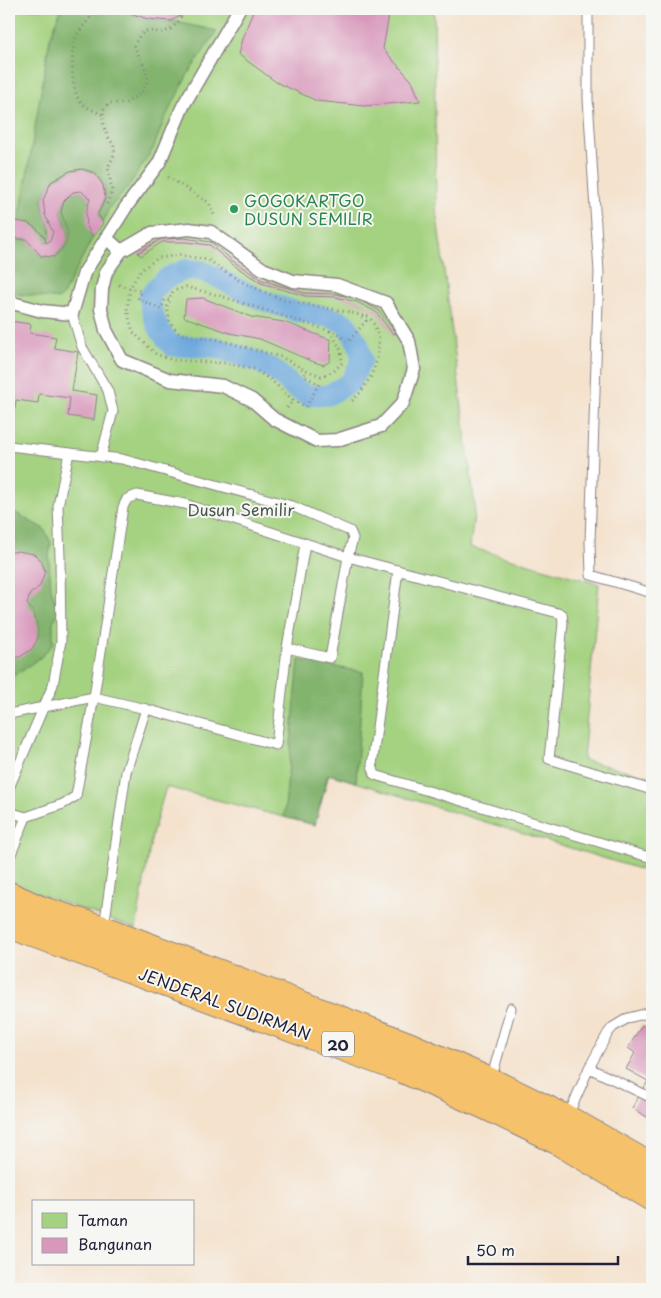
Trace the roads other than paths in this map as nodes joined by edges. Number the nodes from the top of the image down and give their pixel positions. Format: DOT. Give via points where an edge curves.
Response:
graph roads {
  1 [pos="239,9"];
  2 [pos="588,9"];
  3 [pos="106,238"];
  4 [pos="120,251"];
  5 [pos="9,302"];
  6 [pos="72,314"];
  7 [pos="9,446"];
  8 [pos="69,453"];
  9 [pos="101,456"];
  10 [pos="305,544"];
  11 [pos="348,557"];
  12 [pos="398,570"];
  13 [pos="652,593"];
  14 [pos="287,648"];
  15 [pos="94,697"];
  16 [pos="43,707"];
  17 [pos="146,709"];
  18 [pos="9,714"];
  19 [pos="9,762"];
  20 [pos="18,767"];
  21 [pos="9,788"];
  22 [pos="652,790"];
  23 [pos="9,812"];
  24 [pos="26,817"];
  25 [pos="652,858"];
  26 [pos="9,859"];
  27 [pos="9,896"];
  28 [pos="9,922"];
  29 [pos="104,930"];
  30 [pos="511,1008"];
  31 [pos="652,1012"];
  32 [pos="590,1068"];
  33 [pos="490,1082"];
  34 [pos="652,1098"];
  35 [pos="561,1130"];
  36 [pos="652,1168"];
  37 [pos="652,1197"];
  1 -- 3 [label="street" via="183,106 159,163"];
  2 -- 13 [label="lane" via="588,99 599,272 590,575"];
  3 -- 4 [label="street"];
  3 -- 6 [label="street" via="84,273"];
  4 -- 4 [label="street" via="152,233 212,232 263,269 293,281 337,285 386,303 409,341 414,368 403,403 381,426 337,440 317,441 274,419 252,400 223,386 170,380 122,360 106,330 101,309 106,272"];
  5 -- 6 [label="street" via="42,311"];
  6 -- 9 [label="lane" via="82,347 108,391 113,411"];
  7 -- 8 [label="lane"];
  8 -- 9 [label="lane"];
  8 -- 16 [label="lane" via="58,506 61,641 53,685"];
  9 -- 11 [label="lane" via="292,506 350,531 353,538"];
  10 -- 11 [label="lane"];
  10 -- 14 [label="lane"];
  10 -- 15 [label="lane" via="185,504 137,495 127,499"];
  11 -- 12 [label="lane"];
  11 -- 14 [label="lane" via="330,658"];
  12 -- 22 [label="lane" via="562,614 549,759"];
  12 -- 25 [label="lane" via="372,765 375,775"];
  14 -- 17 [label="lane" via="276,745"];
  15 -- 16 [label="lane"];
  15 -- 17 [label="lane"];
  15 -- 24 [label="lane" via="76,796"];
  16 -- 18 [label="lane"];
  16 -- 20 [label="lane"];
  17 -- 29 [label="lane" via="126,772"];
  19 -- 20 [label="lane"];
  20 -- 21 [label="lane"];
  23 -- 24 [label="lane"];
  24 -- 26 [label="lane"];
  27 -- 29 [label="highway, 20" via="40,910"];
  28 -- 35 [label="highway, JENDERAL SUDIRMAN / 20" via="401,1068 485,1105"];
  29 -- 33 [label="highway, 20" via="399,1043"];
  30 -- 33 [label="lane"];
  31 -- 32 [label="lane" via="628,1018 613,1027"];
  32 -- 34 [label="lane"];
  32 -- 35 [label="lane"];
  33 -- 35 [label="highway, 20"];
  35 -- 36 [label="highway, 20"];
  35 -- 37 [label="highway, JENDERAL SUDIRMAN / 20"];
}
